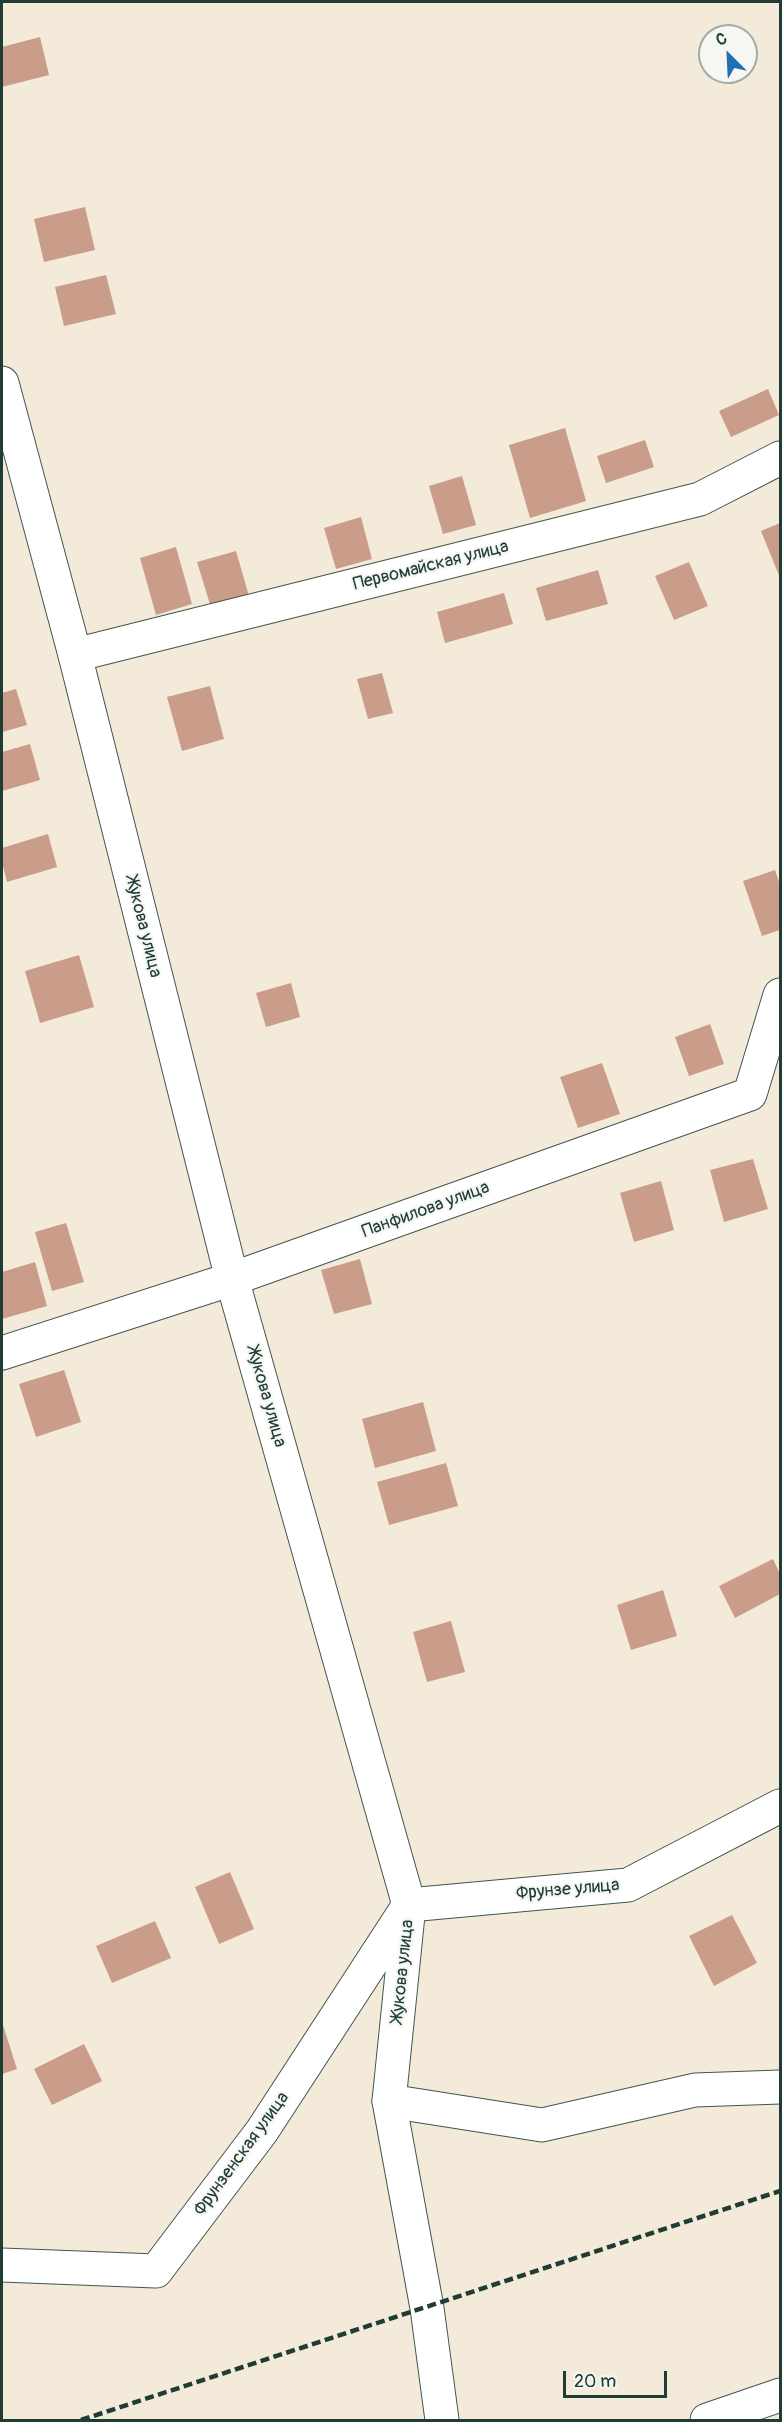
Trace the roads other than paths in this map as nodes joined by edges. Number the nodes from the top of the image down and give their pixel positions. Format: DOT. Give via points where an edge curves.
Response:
graph roads {
  1 [pos="2,383"];
  2 [pos="780,458"];
  3 [pos="75,655"];
  4 [pos="780,995"];
  5 [pos="232,1279"];
  6 [pos="2,1353"];
  7 [pos="780,1806"];
  8 [pos="409,1905"];
  9 [pos="780,2087"];
  10 [pos="389,2101"];
  11 [pos="2,2265"];
  12 [pos="780,2395"];
  13 [pos="442,2421"];
  14 [pos="707,2421"];
  1 -- 3 [label="street, Жукова улица"];
  2 -- 3 [label="street, Первомайская улица" via="700,499"];
  3 -- 5 [label="street, Жукова улица"];
  4 -- 5 [label="street, Панфилова улица" via="750,1094"];
  5 -- 6 [label="street, Панфилова улица"];
  5 -- 8 [label="street, Жукова улица"];
  7 -- 8 [label="street, Фрунзе улица" via="628,1885"];
  8 -- 10 [label="street, Жукова улица"];
  8 -- 11 [label="street, Фрунзенская улица" via="262,2131 156,2271"];
  9 -- 10 [label="street" via="695,2090 542,2125"];
  10 -- 13 [label="street, Жукова улица" via="427,2308"];
  12 -- 14 [label="street"];
}
